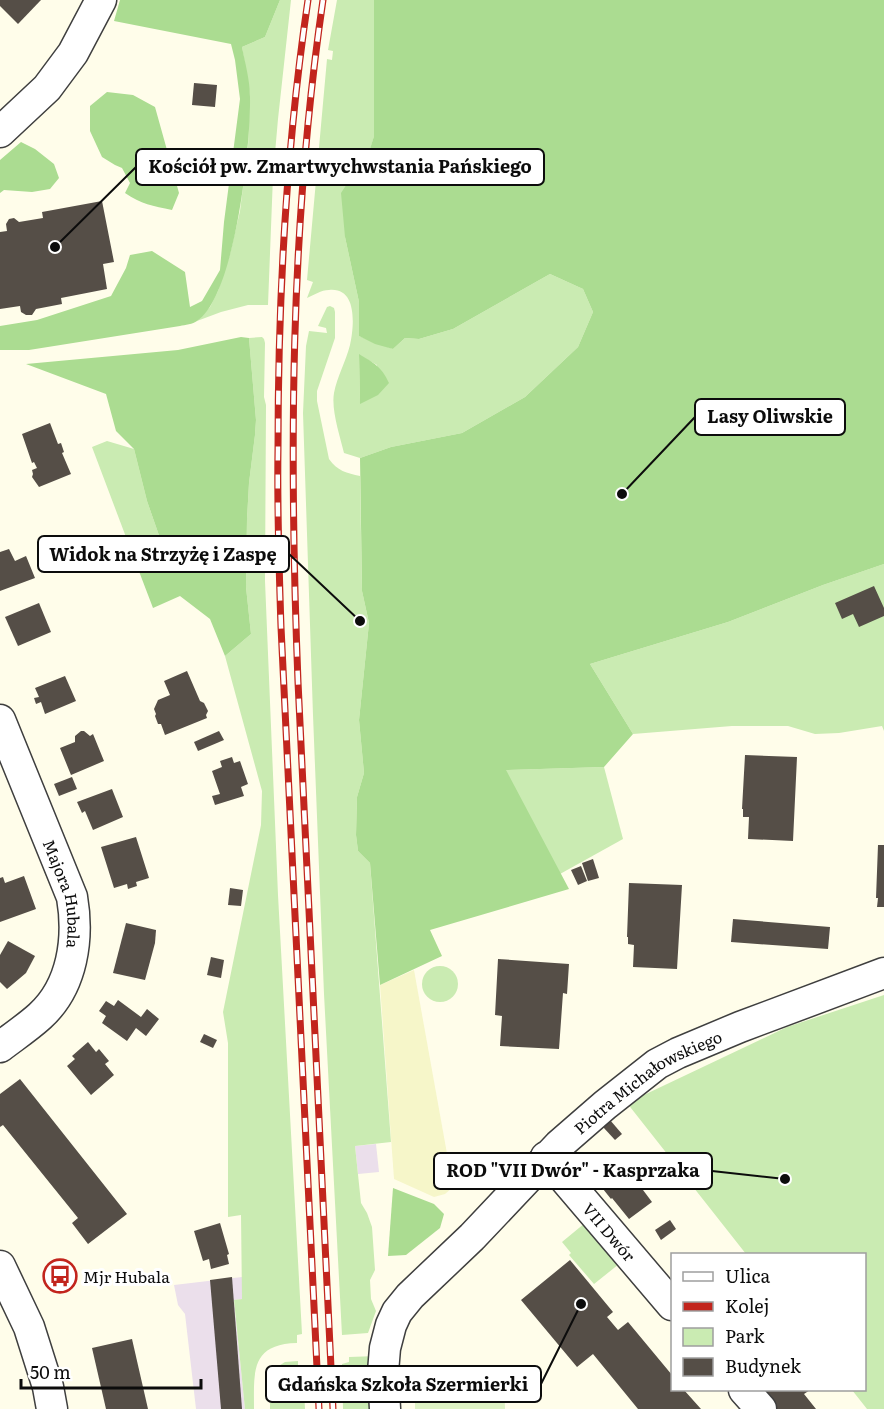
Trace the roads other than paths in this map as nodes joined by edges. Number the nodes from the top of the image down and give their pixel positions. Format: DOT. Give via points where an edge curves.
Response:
graph roads {
  1 [pos="101,0"];
  2 [pos="0,132"];
  3 [pos="0,720"];
  4 [pos="884,973"];
  5 [pos="0,1047"];
  6 [pos="546,1157"];
  7 [pos="0,1266"];
  8 [pos="671,1304"];
  9 [pos="746,1391"];
  10 [pos="52,1409"];
  11 [pos="385,1409"];
  12 [pos="761,1409"];
  1 -- 2 [label="street" via="73,54 47,88"];
  3 -- 5 [label="street, Majora Hubala" via="72,897 76,916 68,973 57,995 41,1015"];
  4 -- 6 [label="street, Piotra Michałowskiego" via="740,1027 657,1064"];
  6 -- 8 [label="street, VII Dwór"];
  6 -- 11 [label="street, Piotra Michałowskiego" via="397,1312 385,1348"];
  7 -- 10 [label="street" via="29,1327"];
  9 -- 12 [label="street"];
}
